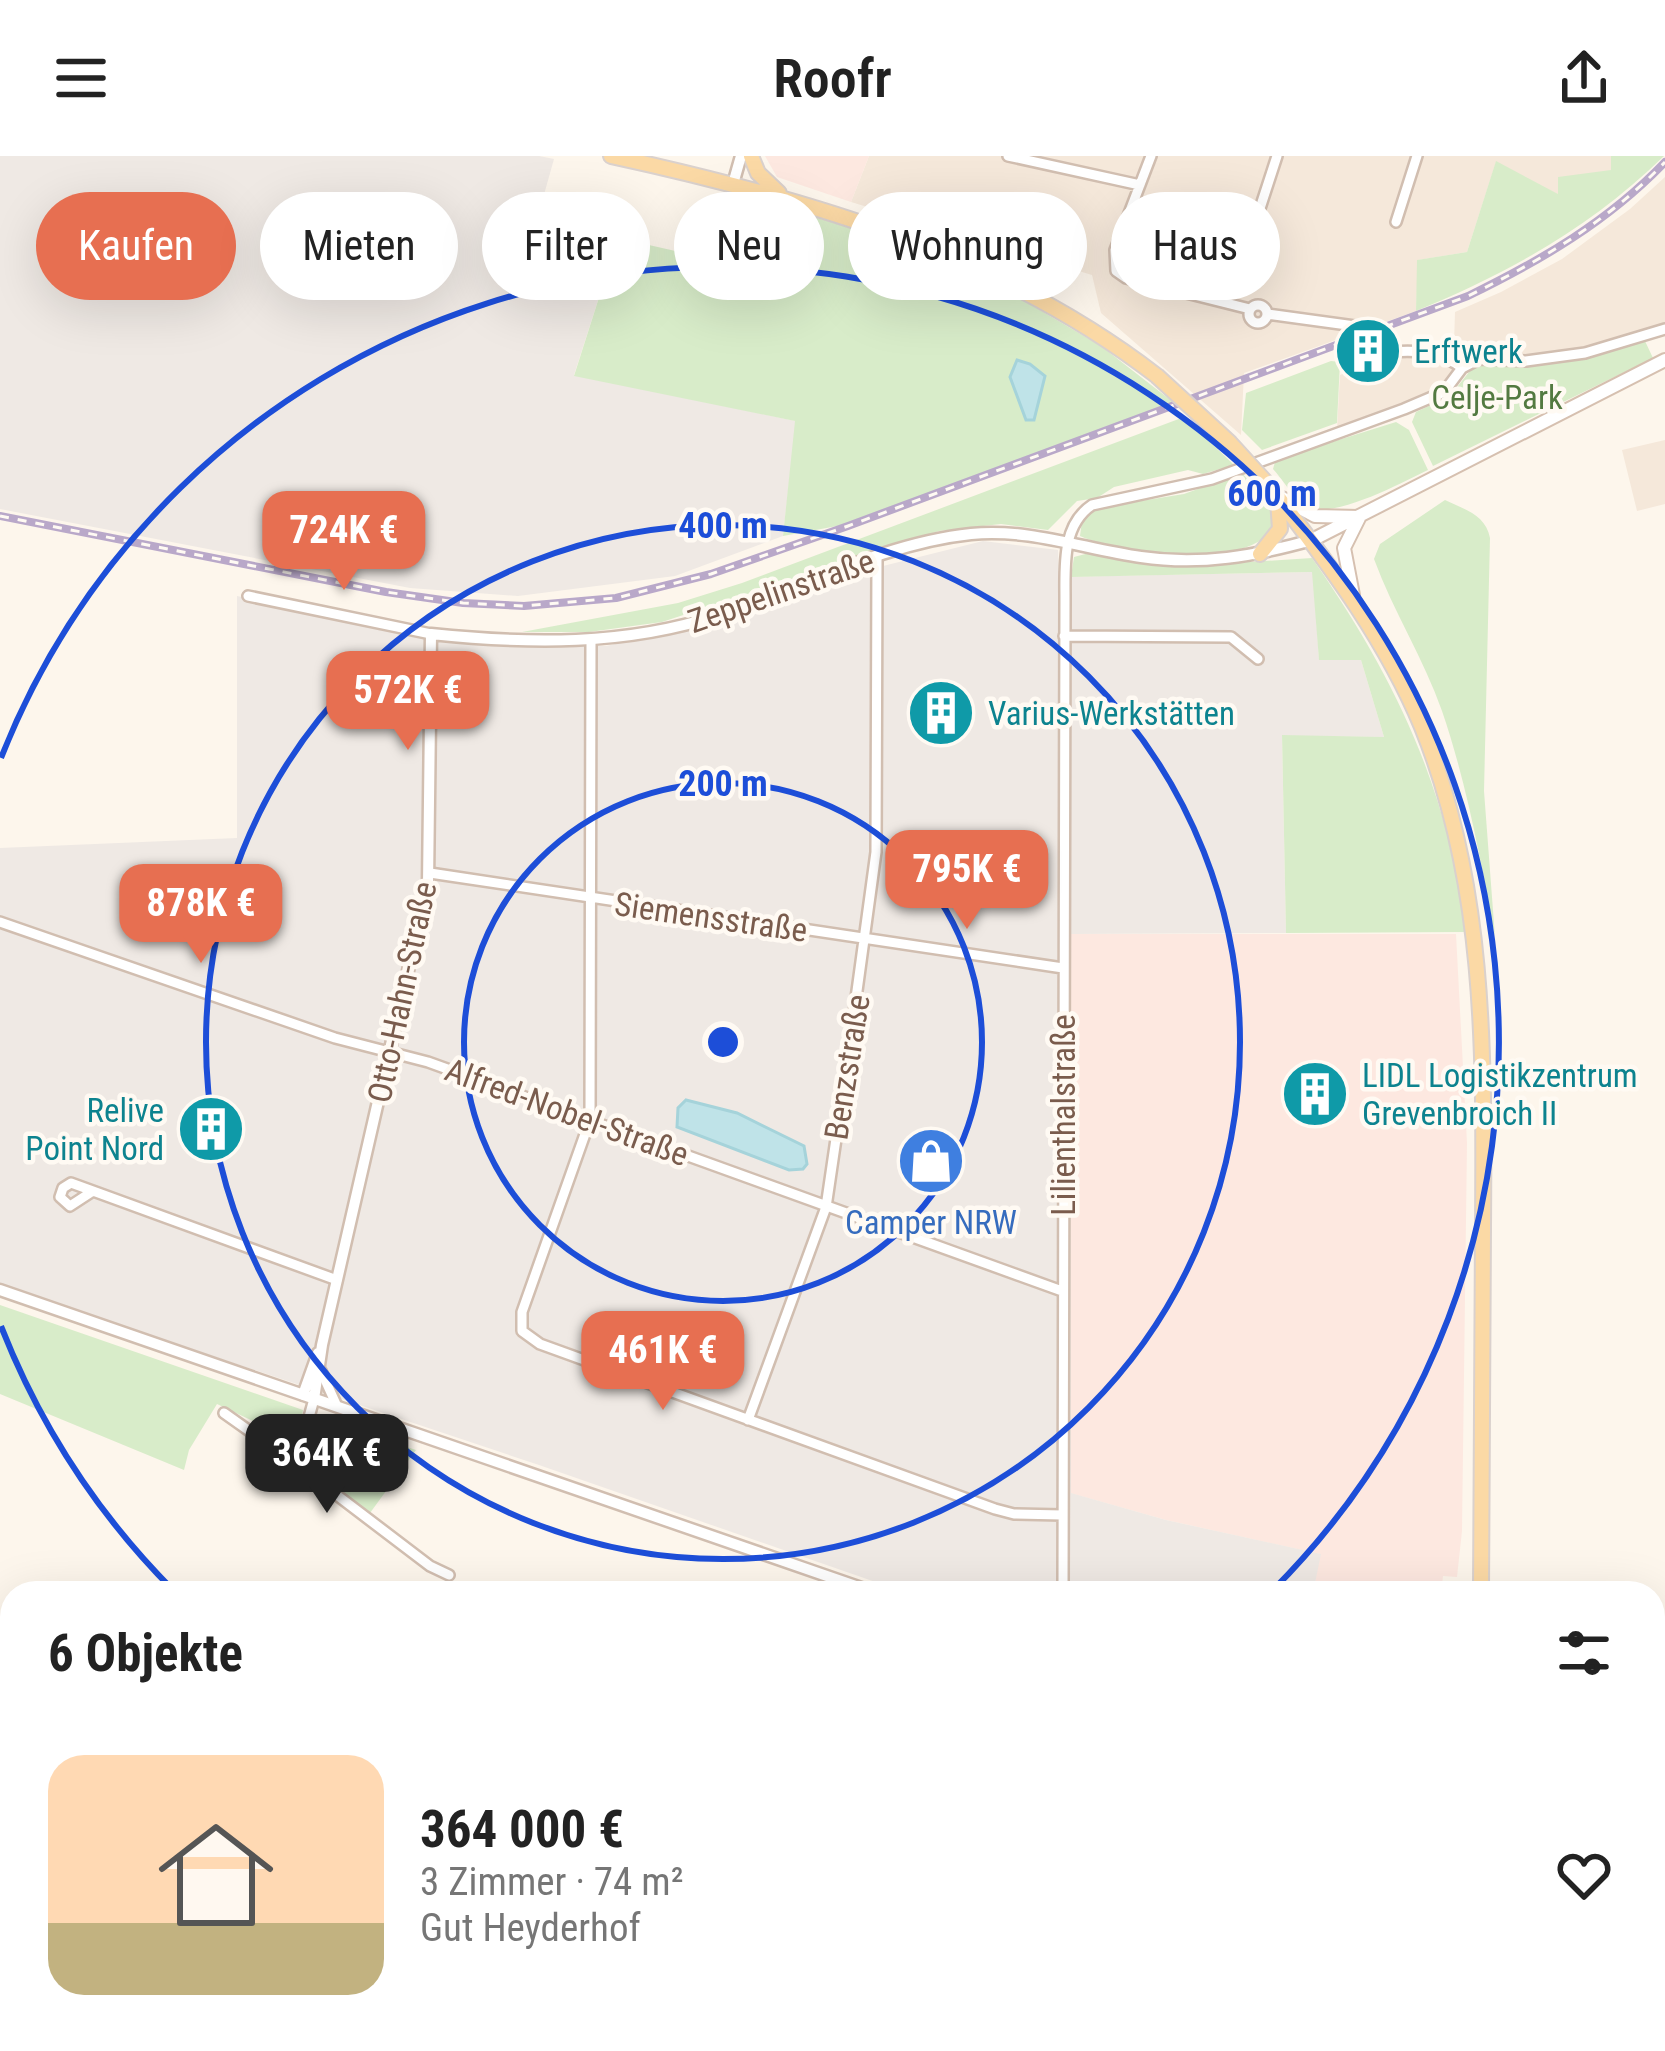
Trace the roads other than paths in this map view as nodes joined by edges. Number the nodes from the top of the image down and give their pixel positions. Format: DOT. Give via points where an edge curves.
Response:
graph roads {
  1 [pos="611,156"];
  2 [pos="741,156"];
  3 [pos="751,156"];
  4 [pos="1008,156"];
  5 [pos="1151,156"];
  6 [pos="1276,156"];
  7 [pos="1417,156"];
  8 [pos="733,184"];
  9 [pos="1140,185"];
  10 [pos="760,192"];
  11 [pos="778,192"];
  12 [pos="1265,192"];
  13 [pos="824,211"];
  14 [pos="1396,222"];
  15 [pos="1362,326"];
  16 [pos="1663,334"];
  17 [pos="1383,356"];
  18 [pos="1665,360"];
  19 [pos="1462,368"];
  20 [pos="1274,492"];
  21 [pos="1360,518"];
  22 [pos="1312,540"];
  23 [pos="1069,542"];
  24 [pos="1260,554"];
  25 [pos="878,558"];
  26 [pos="248,596"];
  27 [pos="1355,600"];
  28 [pos="431,634"];
  29 [pos="1064,636"];
  30 [pos="591,640"];
  31 [pos="1258,659"];
  32 [pos="430,873"];
  33 [pos="592,899"];
  34 [pos="0,922"];
  35 [pos="866,940"];
  36 [pos="1063,968"];
  37 [pos="392,1050"];
  38 [pos="590,1120"];
  39 [pos="93,1191"];
  40 [pos="826,1207"];
  41 [pos="337,1280"];
  42 [pos="0,1290"];
  43 [pos="1062,1291"];
  44 [pos="322,1345"];
  45 [pos="321,1371"];
  46 [pos="308,1397"];
  47 [pos="340,1408"];
  48 [pos="224,1413"];
  49 [pos="748,1420"];
  50 [pos="296,1464"];
  51 [pos="1062,1515"];
  52 [pos="448,1575"];
  53 [pos="842,1581"];
  54 [pos="1063,1581"];
  55 [pos="1480,1581"];
  1 -- 8 [label="main road"];
  2 -- 8 [label="street"];
  3 -- 11 [label="main road"];
  4 -- 9 [label="street"];
  5 -- 9 [label="street"];
  6 -- 12 [label="street"];
  7 -- 14 [label="street"];
  8 -- 10 [label="main road"];
  9 -- 15 [label="street" via="1114,255 1118,273 1250,309 1254,322 1268,314"];
  13 -- 20 [label="main road, bridge" via="988,273 1064,313 1157,376"];
  16 -- 19 [label="street" via="1585,353 1479,359"];
  17 -- 19 [label="street" via="1429,355"];
  18 -- 21 [label="main road"];
  19 -- 23 [label="street" via="1444,392 1404,409 1212,479 1092,505"];
  20 -- 21 [label="main road" via="1312,515"];
  20 -- 22 [label="main road"];
  20 -- 24 [label="main road" via="1280,529"];
  21 -- 22 [label="main road"];
  21 -- 27 [label="main road" via="1344,548"];
  22 -- 24 [label="street, Zeppelinstraße"];
  22 -- 27 [label="main road"];
  23 -- 24 [label="street, Zeppelinstraße" via="1165,560"];
  23 -- 25 [label="street, Zeppelinstraße" via="970,534"];
  23 -- 29 [label="street, Lilienthalstraße"];
  25 -- 30 [label="street, Zeppelinstraße" via="703,620"];
  25 -- 35 [label="street, Benzstraße" via="877,826"];
  26 -- 28 [label="street, Zeppelinstraße"];
  27 -- 55 [label="main road" via="1438,771 1475,937 1484,1070"];
  28 -- 30 [label="street, Zeppelinstraße"];
  28 -- 32 [label="street, Otto-Hahn-Straße"];
  29 -- 31 [label="street" via="1231,637"];
  29 -- 36 [label="street, Lilienthalstraße"];
  30 -- 33 [label="street"];
  32 -- 33 [label="street, Siemensstraße"];
  32 -- 37 [label="street, Otto-Hahn-Straße"];
  33 -- 35 [label="street, Siemensstraße"];
  33 -- 38 [label="street"];
  34 -- 37 [label="street, Alfred-Nobel-Straße" via="335,1038"];
  35 -- 36 [label="street, Siemensstraße"];
  35 -- 40 [label="street, Benzstraße"];
  36 -- 43 [label="street, Lilienthalstraße"];
  37 -- 38 [label="street, Alfred-Nobel-Straße"];
  37 -- 41 [label="street, Otto-Hahn-Straße"];
  38 -- 40 [label="street, Alfred-Nobel-Straße"];
  38 -- 49 [label="street" via="522,1331"];
  39 -- 41 [label="street"];
  40 -- 43 [label="street, Alfred-Nobel-Straße"];
  40 -- 49 [label="street, Benzstraße"];
  41 -- 44 [label="street, Otto-Hahn-Straße"];
  42 -- 46 [label="street"];
  43 -- 51 [label="street, Lilienthalstraße"];
  44 -- 45 [label="street, Otto-Hahn-Straße"];
  44 -- 46 [label="street, Otto-Hahn-Straße"];
  45 -- 46 [label="street, Otto-Hahn-Straße"];
  45 -- 47 [label="street, Otto-Hahn-Straße"];
  46 -- 47 [label="street"];
  46 -- 50 [label="street"];
  47 -- 53 [label="street"];
  48 -- 50 [label="street"];
  49 -- 51 [label="street" via="995,1509"];
  50 -- 52 [label="street"];
  51 -- 54 [label="street, Lilienthalstraße"];
}
